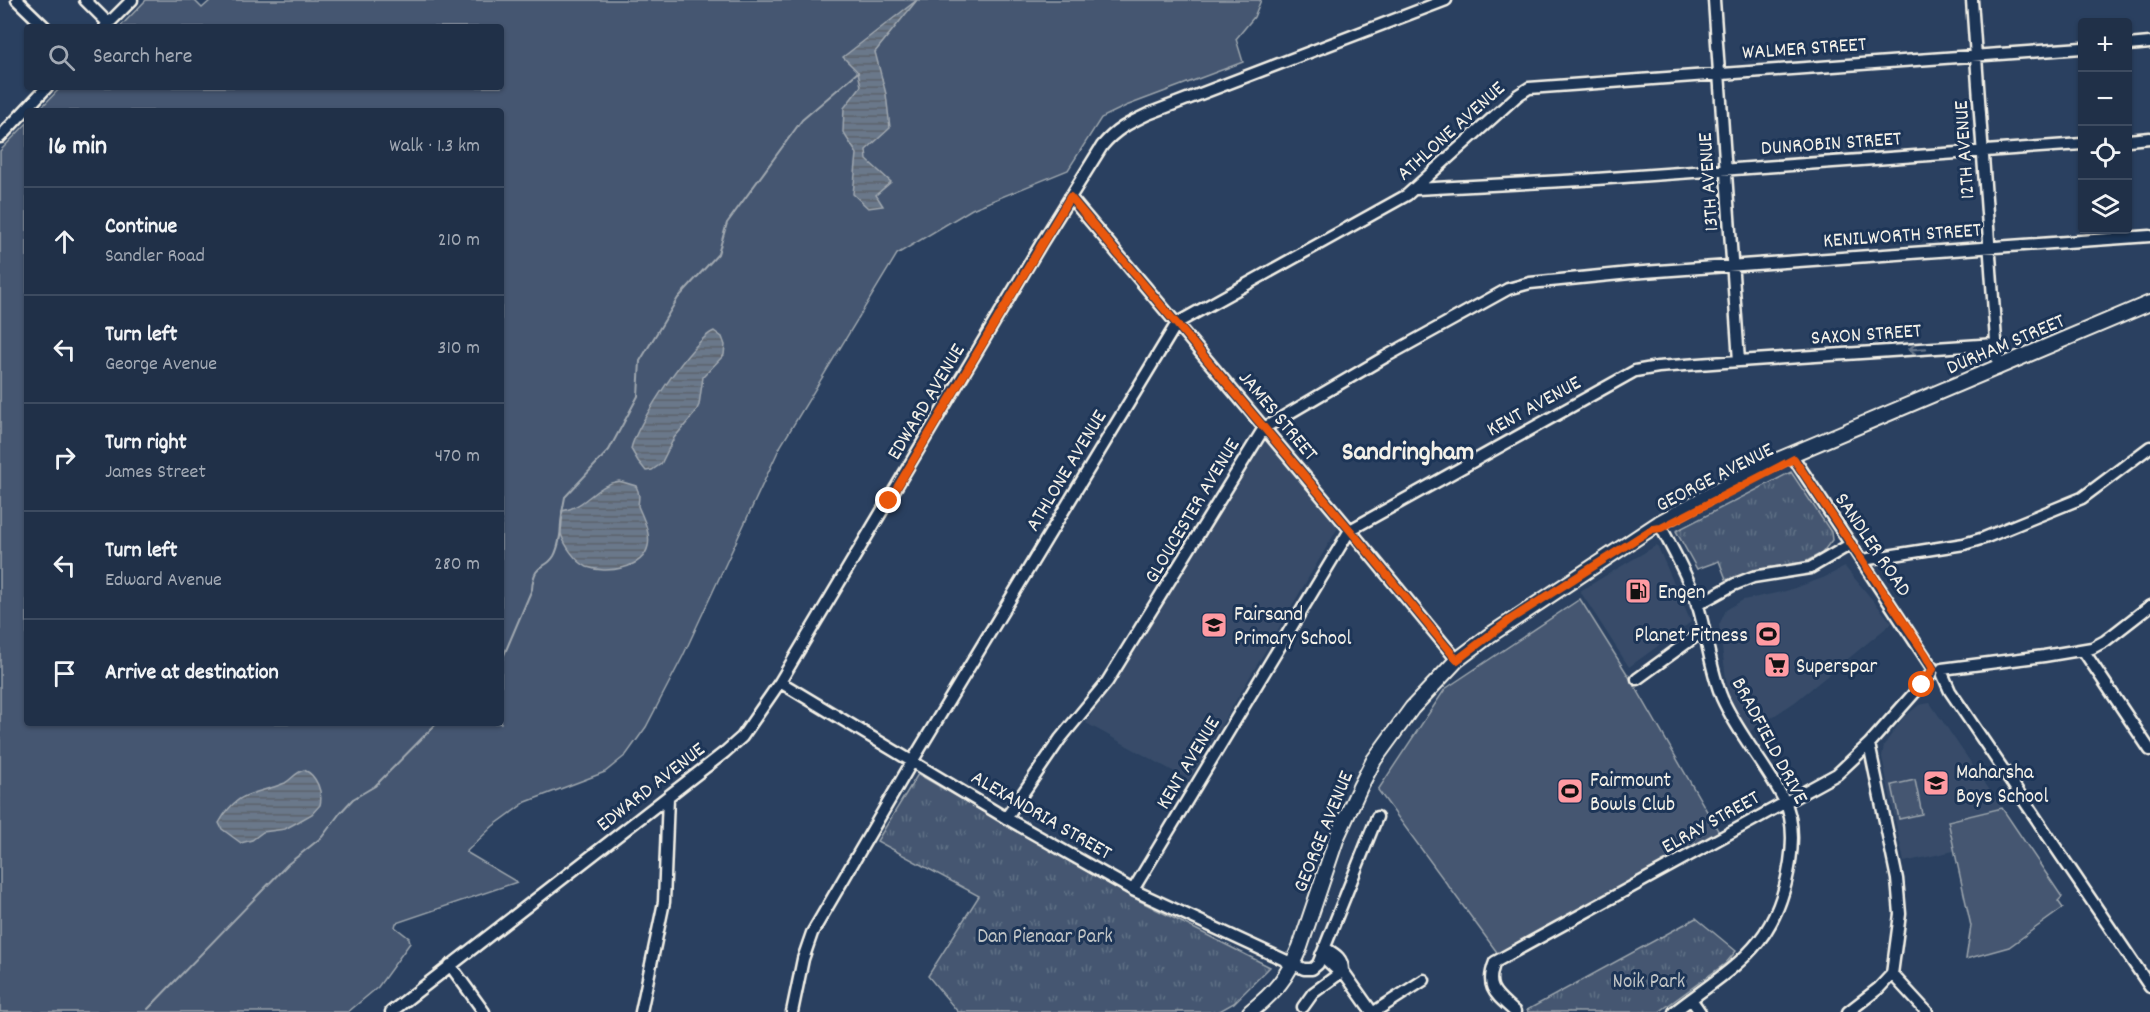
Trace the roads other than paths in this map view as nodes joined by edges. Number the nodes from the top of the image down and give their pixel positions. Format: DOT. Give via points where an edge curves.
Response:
graph roads {
  1 [pos="16,0"];
  2 [pos="85,0"];
  3 [pos="132,0"];
  4 [pos="1446,0"];
  5 [pos="1714,0"];
  6 [pos="1972,0"];
  7 [pos="42,24"];
  8 [pos="106,24"];
  9 [pos="108,24"];
  10 [pos="2150,43"];
  11 [pos="2132,45"];
  12 [pos="2078,48"];
  13 [pos="1976,55"];
  14 [pos="1720,73"];
  15 [pos="1529,88"];
  16 [pos="44,90"];
  17 [pos="27,108"];
  18 [pos="24,111"];
  19 [pos="0,137"];
  20 [pos="2150,138"];
  21 [pos="2132,140"];
  22 [pos="2078,144"];
  23 [pos="1983,152"];
  24 [pos="1726,169"];
  25 [pos="1416,189"];
  26 [pos="1070,197"];
  27 [pos="2150,236"];
  28 [pos="1989,247"];
  29 [pos="1732,265"];
  30 [pos="1657,271"];
  31 [pos="2149,307"];
  32 [pos="1177,323"];
  33 [pos="1996,344"];
  34 [pos="1739,361"];
  35 [pos="1998,369"];
  36 [pos="1264,428"];
  37 [pos="2150,447"];
  38 [pos="1793,456"];
  39 [pos="1657,526"];
  40 [pos="1350,530"];
  41 [pos="1851,544"];
  42 [pos="1862,560"];
  43 [pos="1697,605"];
  44 [pos="2150,606"];
  45 [pos="1703,631"];
  46 [pos="2083,650"];
  47 [pos="1457,660"];
  48 [pos="1938,673"];
  49 [pos="1637,679"];
  50 [pos="780,682"];
  51 [pos="1869,744"];
  52 [pos="2150,750"];
  53 [pos="913,760"];
  54 [pos="668,796"];
  55 [pos="1785,802"];
  56 [pos="1377,817"];
  57 [pos="1006,818"];
  58 [pos="1133,890"];
  59 [pos="1323,952"];
  60 [pos="1293,964"];
  61 [pos="450,965"];
  62 [pos="1343,971"];
  63 [pos="1892,974"];
  64 [pos="1424,980"];
  65 [pos="2150,987"];
  66 [pos="1691,999"];
  67 [pos="1505,1003"];
  68 [pos="1303,1007"];
  69 [pos="391,1012"];
  70 [pos="484,1012"];
  71 [pos="642,1012"];
  72 [pos="792,1012"];
  73 [pos="1250,1012"];
  74 [pos="1373,1012"];
  75 [pos="1497,1012"];
  76 [pos="1515,1012"];
  77 [pos="1674,1012"];
  78 [pos="1700,1012"];
  79 [pos="1848,1012"];
  80 [pos="1927,1012"];
  1 -- 7 [label="street"];
  2 -- 8 [label="street"];
  3 -- 9 [label="street"];
  4 -- 26 [label="street, EDWARD AVENUE" via="1123,126 1101,146"];
  5 -- 14 [label="street, 13TH AVENUE"];
  6 -- 13 [label="street, 12TH AVENUE"];
  10 -- 11 [label="street"];
  12 -- 13 [label="street, WALMER STREET"];
  13 -- 14 [label="street, WALMER STREET"];
  13 -- 23 [label="street, 12TH AVENUE"];
  14 -- 15 [label="street, WALMER STREET"];
  14 -- 24 [label="street, 13TH AVENUE"];
  15 -- 25 [label="street, ATHLONE AVENUE"];
  16 -- 17 [label="street"];
  18 -- 19 [label="street"];
  20 -- 21 [label="street"];
  22 -- 23 [label="street, DUNROBIN STREET"];
  23 -- 24 [label="street, DUNROBIN STREET"];
  23 -- 28 [label="street, 12TH AVENUE"];
  24 -- 25 [label="street, DUNROBIN STREET"];
  24 -- 29 [label="street, 13TH AVENUE"];
  25 -- 32 [label="street, ATHLONE AVENUE"];
  26 -- 32 [label="street, JAMES STREET"];
  26 -- 50 [label="street, EDWARD AVENUE"];
  27 -- 28 [label="street, KENILWORTH STREET"];
  28 -- 29 [label="street, KENILWORTH STREET"];
  28 -- 33 [label="street, 12TH AVENUE"];
  29 -- 30 [label="street, KENILWORTH STREET"];
  29 -- 34 [label="street, 13TH AVENUE"];
  30 -- 36 [label="street, GLOUCESTER AVENUE" via="1530,283 1508,289"];
  31 -- 35 [label="main road, DURHAM STREET"];
  32 -- 36 [label="street, JAMES STREET"];
  32 -- 53 [label="street, ATHLONE AVENUE"];
  33 -- 34 [label="street, SAXON STREET, one-way"];
  33 -- 35 [label="street, 12TH AVENUE"];
  34 -- 40 [label="street, KENT AVENUE" via="1635,371"];
  35 -- 38 [label="main road, DURHAM STREET" via="1831,436"];
  36 -- 40 [label="street, JAMES STREET"];
  36 -- 57 [label="street, GLOUCESTER AVENUE" via="1107,682 1060,739"];
  37 -- 42 [label="street" via="2082,498 1984,538"];
  38 -- 39 [label="main road, GEORGE AVENUE" via="1749,473"];
  38 -- 41 [label="street, SANDLER ROAD"];
  39 -- 43 [label="street, BRADFIELD DRIVE"];
  39 -- 47 [label="main road, GEORGE AVENUE" via="1511,619"];
  40 -- 47 [label="street, JAMES STREET"];
  40 -- 58 [label="street, KENT AVENUE"];
  41 -- 42 [label="street, SANDLER ROAD"];
  41 -- 43 [label="street" via="1810,568 1753,577"];
  42 -- 48 [label="street, SANDLER ROAD"];
  43 -- 45 [label="street, BRADFIELD DRIVE"];
  44 -- 46 [label="street" via="2105,641"];
  45 -- 49 [label="street"];
  45 -- 55 [label="street, BRADFIELD DRIVE" via="1721,696"];
  46 -- 48 [label="street"];
  46 -- 52 [label="street"];
  47 -- 60 [label="main road, GEORGE AVENUE" via="1412,708 1374,760 1338,837"];
  48 -- 51 [label="street, ELRAY STREET" via="1922,685"];
  48 -- 65 [label="street, SANDLER ROAD"];
  50 -- 53 [label="street, ALEXANDRIA STREET"];
  50 -- 54 [label="street, EDWARD AVENUE" via="742,737"];
  51 -- 55 [label="street, ELRAY STREET" via="1837,774"];
  51 -- 63 [label="street" via="1900,900"];
  53 -- 57 [label="street, ALEXANDRIA STREET"];
  53 -- 72 [label="street, ATHLONE AVENUE" via="808,940"];
  54 -- 61 [label="street, EDWARD AVENUE"];
  54 -- 71 [label="street" via="664,902"];
  55 -- 66 [label="street, BRADFIELD DRIVE" via="1792,846 1776,915 1759,943 1741,961"];
  55 -- 67 [label="street, ELRAY STREET" via="1495,962 1490,983"];
  56 -- 59 [label="street"];
  57 -- 58 [label="street, ALEXANDRIA STREET"];
  58 -- 60 [label="street, ALEXANDRIA STREET"];
  59 -- 60 [label="street" via="1312,969"];
  59 -- 62 [label="street" via="1338,956"];
  60 -- 73 [label="main road, GEORGE AVENUE" via="1282,983"];
  61 -- 69 [label="street, EDWARD AVENUE"];
  61 -- 70 [label="street"];
  62 -- 68 [label="street" via="1320,987"];
  62 -- 74 [label="street"];
  63 -- 79 [label="street"];
  63 -- 80 [label="street"];
  64 -- 74 [label="street"];
  66 -- 77 [label="street, BRADFIELD DRIVE"];
  66 -- 78 [label="street"];
  67 -- 75 [label="street"];
  67 -- 76 [label="street"];
}
